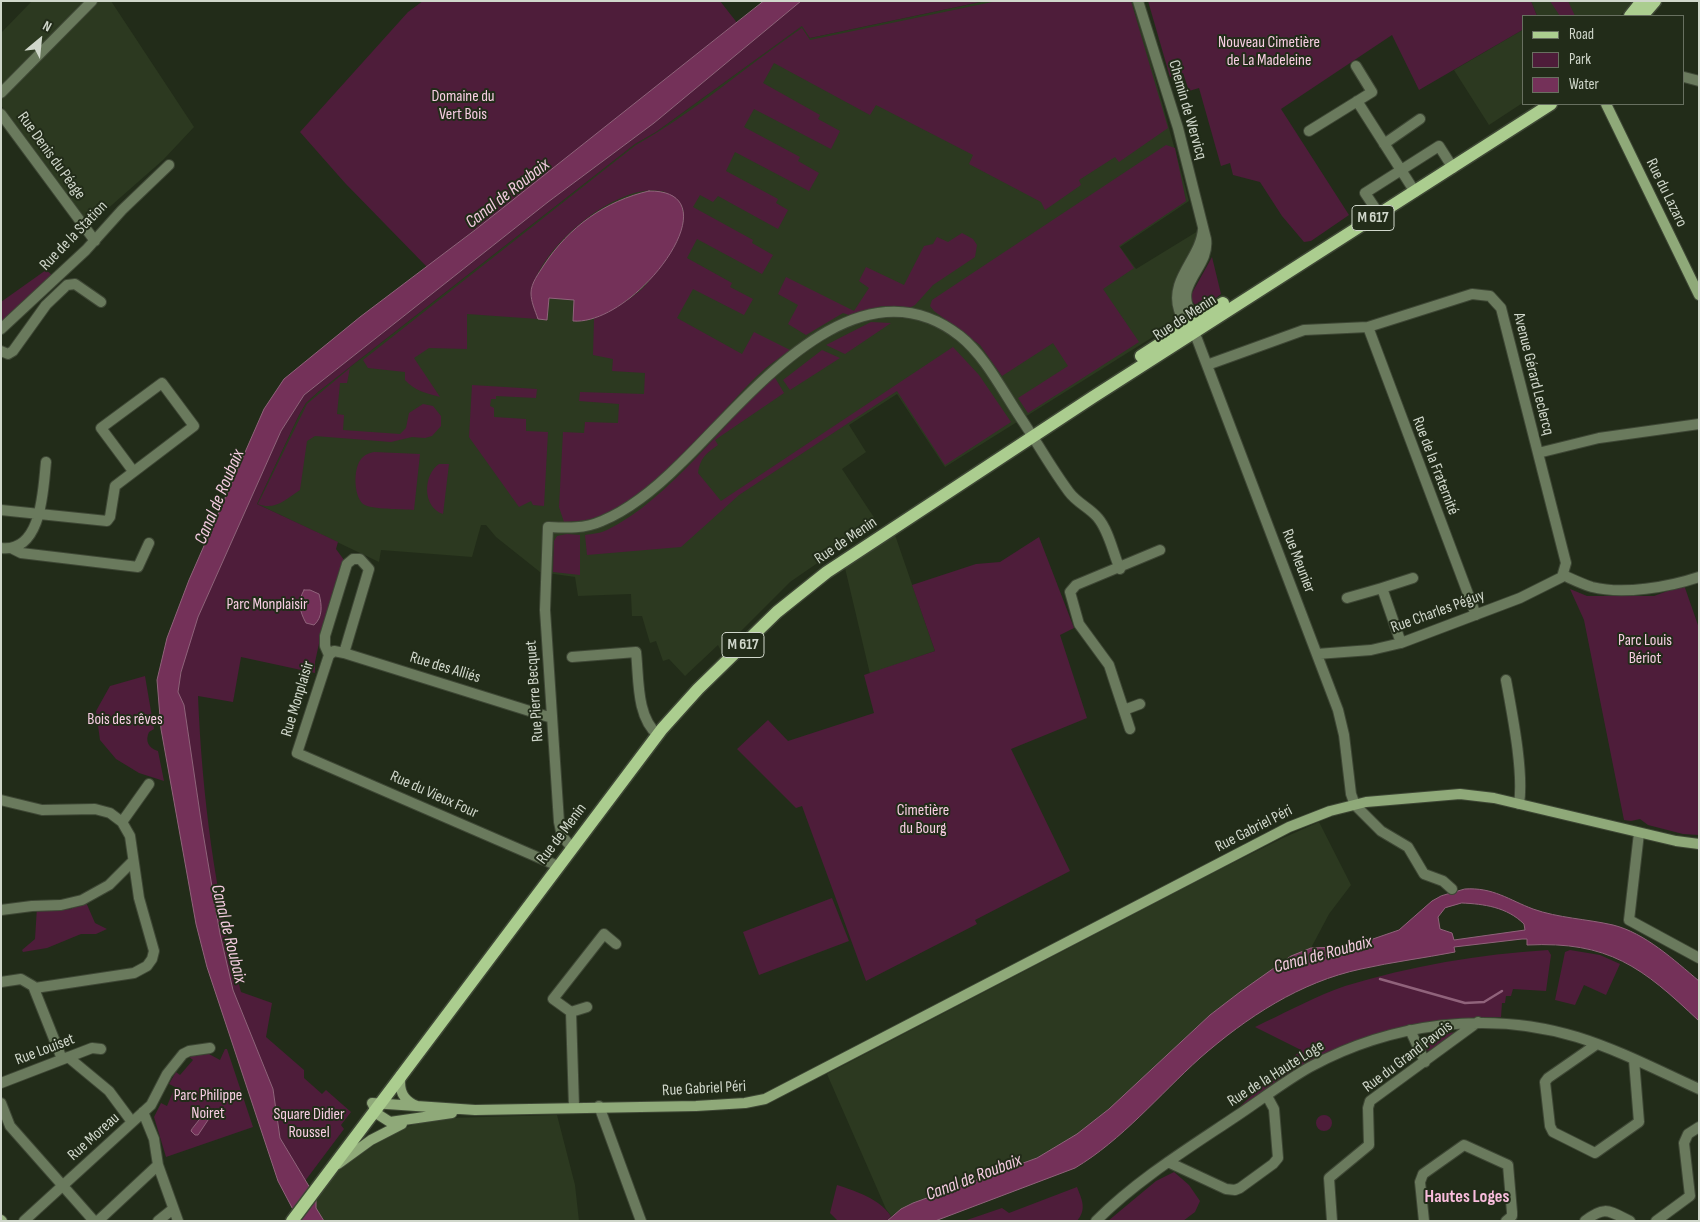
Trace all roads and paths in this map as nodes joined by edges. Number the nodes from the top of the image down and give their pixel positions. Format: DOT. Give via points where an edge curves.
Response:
graph roads {
  1 [pos="92,1"];
  2 [pos="1138,1"];
  3 [pos="1642,1"];
  4 [pos="1655,1"];
  5 [pos="1631,15"];
  6 [pos="1643,15"];
  7 [pos="1356,66"];
  8 [pos="1685,78"];
  9 [pos="1699,81"];
  10 [pos="1,94"];
  11 [pos="1357,101"];
  12 [pos="1539,105"];
  13 [pos="1549,105"];
  14 [pos="1606,105"];
  15 [pos="1,114"];
  16 [pos="1420,119"];
  17 [pos="1309,131"];
  18 [pos="1384,144"];
  19 [pos="169,165"];
  20 [pos="1451,165"];
  21 [pos="1402,170"];
  22 [pos="1413,188"];
  23 [pos="1377,211"];
  24 [pos="95,241"];
  25 [pos="1699,295"];
  26 [pos="101,302"];
  27 [pos="1192,327"];
  28 [pos="1368,327"];
  29 [pos="1,328"];
  30 [pos="1,351"];
  31 [pos="1206,365"];
  32 [pos="1699,424"];
  33 [pos="1031,433"];
  34 [pos="1538,453"];
  35 [pos="46,462"];
  36 [pos="132,471"];
  37 [pos="1,510"];
  38 [pos="40,515"];
  39 [pos="149,543"];
  40 [pos="1,548"];
  41 [pos="14,549"];
  42 [pos="1160,550"];
  43 [pos="1120,569"];
  44 [pos="1563,575"];
  45 [pos="1699,577"];
  46 [pos="1412,578"];
  47 [pos="1382,588"];
  48 [pos="1347,598"];
  49 [pos="1476,615"];
  50 [pos="1401,643"];
  51 [pos="344,653"];
  52 [pos="329,654"];
  53 [pos="1317,654"];
  54 [pos="572,657"];
  55 [pos="1506,680"];
  56 [pos="1140,704"];
  57 [pos="1124,710"];
  58 [pos="552,718"];
  59 [pos="1130,729"];
  60 [pos="655,732"];
  61 [pos="298,753"];
  62 [pos="149,784"];
  63 [pos="1,800"];
  64 [pos="1355,804"];
  65 [pos="1519,804"];
  66 [pos="122,822"];
  67 [pos="1639,833"];
  68 [pos="1699,844"];
  69 [pos="569,845"];
  70 [pos="133,861"];
  71 [pos="554,865"];
  72 [pos="1452,889"];
  73 [pos="1,910"];
  74 [pos="616,944"];
  75 [pos="1699,958"];
  76 [pos="1,982"];
  77 [pos="35,988"];
  78 [pos="587,1007"];
  79 [pos="570,1012"];
  80 [pos="1478,1022"];
  81 [pos="1410,1030"];
  82 [pos="1598,1044"];
  83 [pos="210,1048"];
  84 [pos="101,1049"];
  85 [pos="65,1058"];
  86 [pos="1634,1060"];
  87 [pos="1425,1062"];
  88 [pos="402,1075"];
  89 [pos="1,1083"];
  90 [pos="1699,1089"];
  91 [pos="1267,1096"];
  92 [pos="1,1103"];
  93 [pos="376,1105"];
  94 [pos="599,1106"];
  95 [pos="574,1107"];
  96 [pos="423,1108"];
  97 [pos="475,1110"];
  98 [pos="143,1112"];
  99 [pos="409,1121"];
  100 [pos="132,1122"];
  101 [pos="1699,1127"];
  102 [pos="1168,1162"];
  103 [pos="158,1165"];
  104 [pos="318,1180"];
  105 [pos="63,1185"];
  106 [pos="1694,1195"];
  107 [pos="174,1209"];
  108 [pos="24,1221"];
  109 [pos="96,1221"];
  110 [pos="158,1221"];
  111 [pos="178,1221"];
  112 [pos="284,1221"];
  113 [pos="292,1221"];
  114 [pos="642,1221"];
  115 [pos="1096,1221"];
  116 [pos="1332,1221"];
  117 [pos="1424,1221"];
  118 [pos="1506,1221"];
  119 [pos="1585,1221"];
  120 [pos="1630,1221"];
  121 [pos="1656,1221"];
  1 -- 10 [label="street"];
  2 -- 27 [label="street, Chemin de Wervicq" via="1180,135 1206,239 1206,250 1186,294"];
  3 -- 5 [label="main road"];
  4 -- 6 [label="main road"];
  7 -- 11 [label="street" via="1372,92"];
  8 -- 9 [label="street"];
  11 -- 17 [label="street"];
  11 -- 18 [label="street"];
  12 -- 20 [label="main road, Rue de Menin / M 617"];
  13 -- 20 [label="main road, Rue de Menin / M 617"];
  14 -- 25 [label="main road, Rue du Lazaro"];
  15 -- 24 [label="street, Rue Denis du Péage"];
  16 -- 18 [label="street"];
  18 -- 21 [label="street"];
  19 -- 24 [label="street, Rue de la Station"];
  20 -- 21 [label="street" via="1439,146"];
  20 -- 22 [label="main road, Rue de Menin / M 617"];
  21 -- 22 [label="street"];
  21 -- 23 [label="street" via="1365,193"];
  22 -- 23 [label="main road, Rue de Menin / M 617"];
  23 -- 27 [label="main road, Rue de Menin / M 617"];
  24 -- 29 [label="street, Rue de la Station"];
  26 -- 30 [label="street, Rue de la Station" via="75,284 67,284 46,305 13,350 8,354"];
  27 -- 31 [label="street, Rue Meunier"];
  27 -- 33 [label="main road, Rue de Menin / M 617"];
  28 -- 31 [label="street, Avenue Gérard Leclercq" via="1304,330"];
  28 -- 34 [label="street, Avenue Gérard Leclercq" via="1472,294 1486,294 1495,299 1503,315"];
  28 -- 49 [label="street, Rue de la Fraternité"];
  31 -- 53 [label="street, Rue Meunier"];
  32 -- 34 [label="street" via="1599,438"];
  33 -- 43 [label="street" via="1071,494 1098,518"];
  33 -- 58 [label="street, Rue Pierre Becquet" via="982,360 961,337 942,325 919,316 894,312 868,315 832,329 785,361 747,393 680,464 631,504 593,524 578,528 548,527 545,604"];
  33 -- 60 [label="main road, Rue de Menin / M 617" via="801,591"];
  34 -- 44 [label="street, Avenue Gérard Leclercq" via="1567,566"];
  35 -- 38 [label="street"];
  36 -- 36 [label="street" via="101,428 162,384 194,426"];
  36 -- 38 [label="street" via="113,488 107,521"];
  37 -- 38 [label="street"];
  38 -- 41 [label="street" via="27,538"];
  39 -- 41 [label="street" via="138,567"];
  40 -- 41 [label="street"];
  42 -- 43 [label="street"];
  43 -- 57 [label="street" via="1076,586 1069,595 1079,624 1109,665"];
  44 -- 45 [label="street" via="1594,588 1625,589 1658,588"];
  44 -- 49 [label="street, Rue Charles Péguy" via="1527,595"];
  46 -- 47 [label="street"];
  47 -- 48 [label="street"];
  47 -- 50 [label="street"];
  49 -- 50 [label="street, Rue Charles Péguy"];
  50 -- 53 [label="street, Rue Charles Péguy" via="1371,650"];
  51 -- 52 [label="street, Rue des Alliés"];
  51 -- 52 [label="street" via="369,570 360,559 353,559 347,564 325,636"];
  51 -- 58 [label="street, Rue des Alliés"];
  52 -- 61 [label="street, Rue Monplaisir"];
  53 -- 64 [label="street, Rue Meunier" via="1341,718"];
  54 -- 60 [label="street" via="636,652 644,714"];
  55 -- 65 [label="street" via="1514,720 1521,790"];
  56 -- 57 [label="street"];
  57 -- 59 [label="street"];
  58 -- 69 [label="street, Rue Pierre Becquet" via="560,832"];
  60 -- 69 [label="main road, Rue de Menin / M 617"];
  61 -- 71 [label="street, Rue du Vieux Four"];
  62 -- 66 [label="street"];
  63 -- 66 [label="street" via="42,810 95,809 110,813"];
  64 -- 65 [label="main road, Rue Gabriel Péri" via="1451,794 1485,796"];
  64 -- 72 [label="street" via="1381,831 1408,847 1424,874 1444,881"];
  64 -- 94 [label="main road, Rue Gabriel Péri" via="1289,827 858,1049 760,1094"];
  65 -- 67 [label="main road, Rue Gabriel Péri"];
  66 -- 70 [label="street" via="130,836"];
  67 -- 68 [label="main road, Rue Gabriel Péri"];
  67 -- 75 [label="street" via="1629,920"];
  69 -- 71 [label="main road, Rue de Menin / M 617"];
  70 -- 73 [label="street" via="109,885 82,900"];
  70 -- 77 [label="street" via="153,947 150,962 128,975"];
  71 -- 88 [label="main road, Rue de Menin / M 617"];
  71 -- 93 [label="main road, Rue de Menin / M 617"];
  74 -- 79 [label="street" via="604,934 553,1000"];
  76 -- 77 [label="street" via="21,979"];
  77 -- 85 [label="street"];
  78 -- 79 [label="street"];
  79 -- 95 [label="street"];
  80 -- 81 [label="street, Rue de la Haute Loge"];
  80 -- 82 [label="street, Rue de la Haute Loge" via="1544,1029"];
  80 -- 87 [label="street, Rue du Grand Pavois"];
  81 -- 87 [label="street"];
  81 -- 91 [label="street, Rue de la Haute Loge" via="1334,1055"];
  82 -- 86 [label="street, Rue de la Haute Loge"];
  82 -- 86 [label="street" via="1545,1082 1553,1132 1595,1152 1638,1122"];
  83 -- 98 [label="street" via="183,1054 165,1078 154,1102"];
  84 -- 85 [label="street, Rue Louiset" via="92,1048"];
  85 -- 89 [label="street, Rue Louiset"];
  85 -- 100 [label="street" via="109,1091"];
  86 -- 90 [label="street, Rue de la Haute Loge"];
  87 -- 116 [label="street, Rue du Grand Pavois" via="1370,1101 1369,1145 1329,1178"];
  88 -- 93 [label="main road, Rue de Menin / M 617"];
  88 -- 96 [label="main road" via="400,1083 404,1096 414,1106"];
  91 -- 102 [label="street, Rue de la Haute Loge"];
  91 -- 102 [label="street" via="1274,1109 1278,1158 1240,1188 1226,1189"];
  92 -- 105 [label="street" via="10,1126"];
  93 -- 96 [label="main road, Rue Gabriel Péri"];
  93 -- 99 [label="main road, Rue Gabriel Péri" via="383,1119"];
  93 -- 104 [label="main road, Rue de Menin / M 617"];
  94 -- 95 [label="main road, Rue Gabriel Péri"];
  94 -- 114 [label="street"];
  95 -- 97 [label="main road, Rue Gabriel Péri"];
  96 -- 97 [label="main road, Rue Gabriel Péri"];
  97 -- 99 [label="main road, Rue Gabriel Péri"];
  98 -- 100 [label="street, Rue Moreau"];
  98 -- 103 [label="street, Rue Moreau" via="154,1139"];
  99 -- 104 [label="main road, Rue Gabriel Péri" via="371,1140"];
  100 -- 105 [label="street, Rue Moreau"];
  101 -- 106 [label="street" via="1688,1134 1684,1143"];
  102 -- 115 [label="street, Rue de la Haute Loge" via="1123,1195"];
  103 -- 107 [label="street, Rue Moreau"];
  103 -- 109 [label="street"];
  104 -- 112 [label="main road, M 617"];
  104 -- 113 [label="main road, M 617"];
  105 -- 108 [label="street, Rue Moreau"];
  105 -- 109 [label="street"];
  106 -- 121 [label="street"];
  107 -- 110 [label="street"];
  107 -- 111 [label="street, Rue Moreau"];
  117 -- 118 [label="street" via="1420,1182 1423,1174 1464,1145 1508,1165 1512,1216"];
  119 -- 120 [label="street" via="1606,1210"];
}
